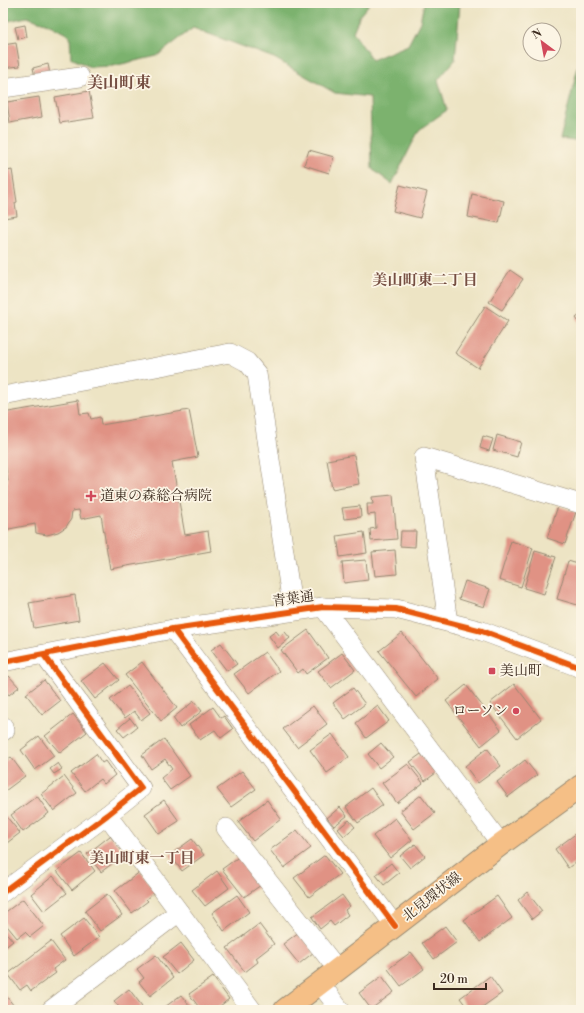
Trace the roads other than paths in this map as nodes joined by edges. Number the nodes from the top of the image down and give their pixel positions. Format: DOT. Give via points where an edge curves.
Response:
graph roads {
  1 [pos="80,77"];
  2 [pos="3,88"];
  3 [pos="3,396"];
  4 [pos="581,504"];
  5 [pos="323,607"];
  6 [pos="293,611"];
  7 [pos="448,622"];
  8 [pos="173,629"];
  9 [pos="44,655"];
  10 [pos="3,662"];
  11 [pos="581,668"];
  12 [pos="3,726"];
  13 [pos="3,731"];
  14 [pos="581,786"];
  15 [pos="108,815"];
  16 [pos="226,828"];
  17 [pos="501,844"];
  18 [pos="3,892"];
  19 [pos="179,912"];
  20 [pos="396,926"];
  21 [pos="338,970"];
  22 [pos="320,983"];
  23 [pos="51,1010"];
  24 [pos="252,1010"];
  25 [pos="285,1010"];
  26 [pos="340,1010"];
  1 -- 2 [label="street"];
  3 -- 6 [label="street" via="230,354 247,362 257,374"];
  4 -- 7 [label="street" via="424,457"];
  5 -- 6 [label="street, 青葉通"];
  5 -- 7 [label="street, 青葉通" via="396,609"];
  5 -- 17 [label="street"];
  6 -- 8 [label="street, 青葉通"];
  7 -- 11 [label="street, 青葉通" via="482,631"];
  8 -- 9 [label="street, 青葉通"];
  8 -- 20 [label="street"];
  9 -- 10 [label="street, 青葉通"];
  9 -- 15 [label="street" via="141,788"];
  12 -- 13 [label="street"];
  14 -- 17 [label="main road, 北見環状線"];
  15 -- 18 [label="street"];
  15 -- 19 [label="street"];
  16 -- 21 [label="street"];
  17 -- 20 [label="main road, 北見環状線"];
  19 -- 23 [label="street"];
  19 -- 24 [label="street"];
  20 -- 21 [label="main road, 北見環状線"];
  21 -- 22 [label="main road, 北見環状線"];
  22 -- 25 [label="main road, 北見環状線"];
  22 -- 26 [label="street"];
}
